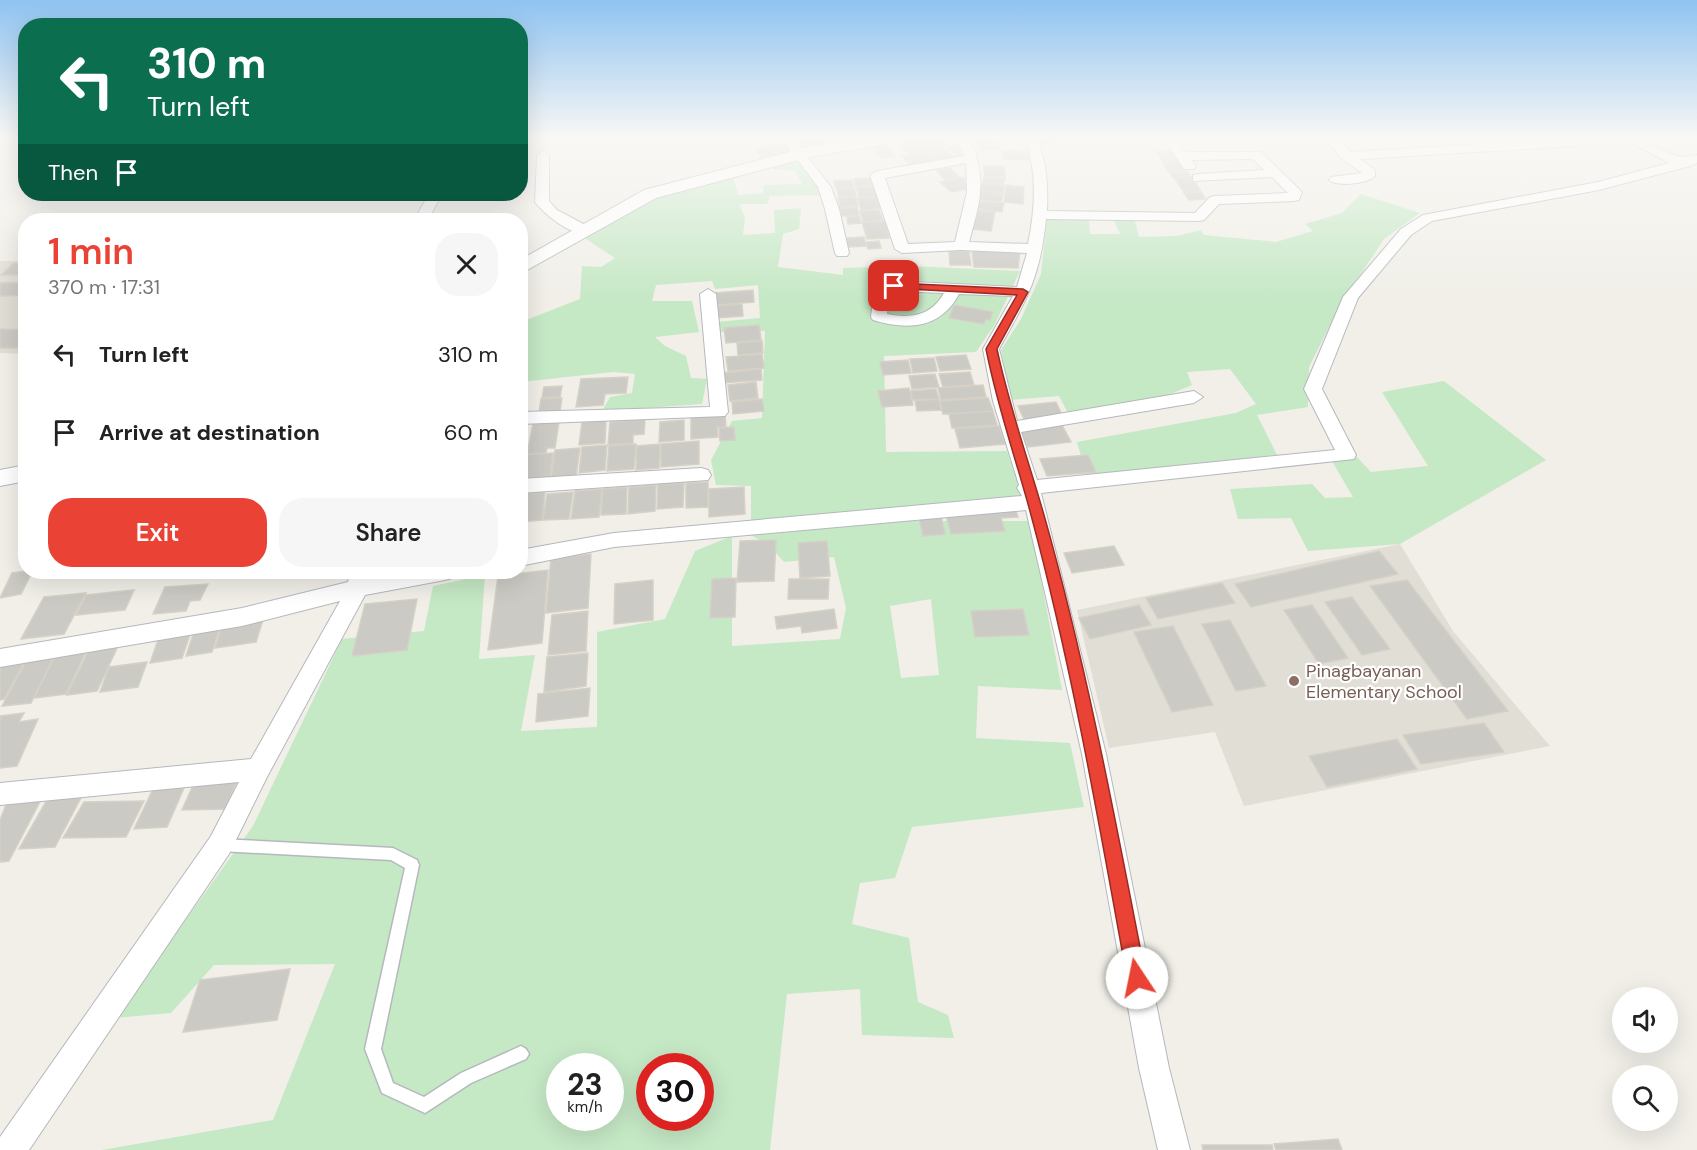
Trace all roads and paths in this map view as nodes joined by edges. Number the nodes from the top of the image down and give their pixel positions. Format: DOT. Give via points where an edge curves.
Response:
graph roads {
  1 [pos="542,193"];
  2 [pos="655,193"];
  3 [pos="826,193"];
  4 [pos="883,193"];
  5 [pos="976,193"];
  6 [pos="1040,193"];
  7 [pos="1209,193"];
  8 [pos="1295,193"];
  9 [pos="1563,193"];
  10 [pos="1215,200"];
  11 [pos="1039,215"];
  12 [pos="584,230"];
  13 [pos="961,246"];
  14 [pos="1035,249"];
  15 [pos="842,253"];
  16 [pos="528,263"];
  17 [pos="955,288"];
  18 [pos="1023,292"];
  19 [pos="708,294"];
  20 [pos="1194,397"];
  21 [pos="528,418"];
  22 [pos="1012,428"];
  23 [pos="701,475"];
  24 [pos="528,486"];
  25 [pos="1030,495"];
  26 [pos="528,556"];
  27 [pos="359,580"];
  28 [pos="0,658"];
  29 [pos="258,769"];
  30 [pos="0,794"];
  31 [pos="220,845"];
  32 [pos="521,1054"];
  33 [pos="10,1150"];
  34 [pos="1174,1150"];
  1 -- 12 [label="street" via="542,202 552,213"];
  2 -- 12 [label="street"];
  3 -- 15 [label="street"];
  4 -- 13 [label="street" via="902,249"];
  5 -- 13 [label="street"];
  6 -- 11 [label="street"];
  7 -- 10 [label="street"];
  8 -- 10 [label="street" via="1294,197"];
  9 -- 25 [label="street" via="1428,218 1406,232 1351,297 1314,389 1347,455"];
  10 -- 11 [label="street" via="1199,218"];
  11 -- 14 [label="street"];
  12 -- 16 [label="street"];
  13 -- 14 [label="street"];
  14 -- 18 [label="street"];
  17 -- 18 [label="street"];
  18 -- 22 [label="street" via="991,349"];
  19 -- 21 [label="street" via="719,412"];
  20 -- 22 [label="street"];
  22 -- 25 [label="street"];
  23 -- 24 [label="street"];
  25 -- 26 [label="street" via="614,540"];
  25 -- 34 [label="street" via="1094,754 1154,1068"];
  27 -- 28 [label="street" via="242,617"];
  27 -- 29 [label="street"];
  29 -- 30 [label="street"];
  29 -- 31 [label="street"];
  31 -- 32 [label="lane" via="393,854 412,866 373,1049 387,1088 425,1106 466,1078"];
  31 -- 33 [label="street"];
}
